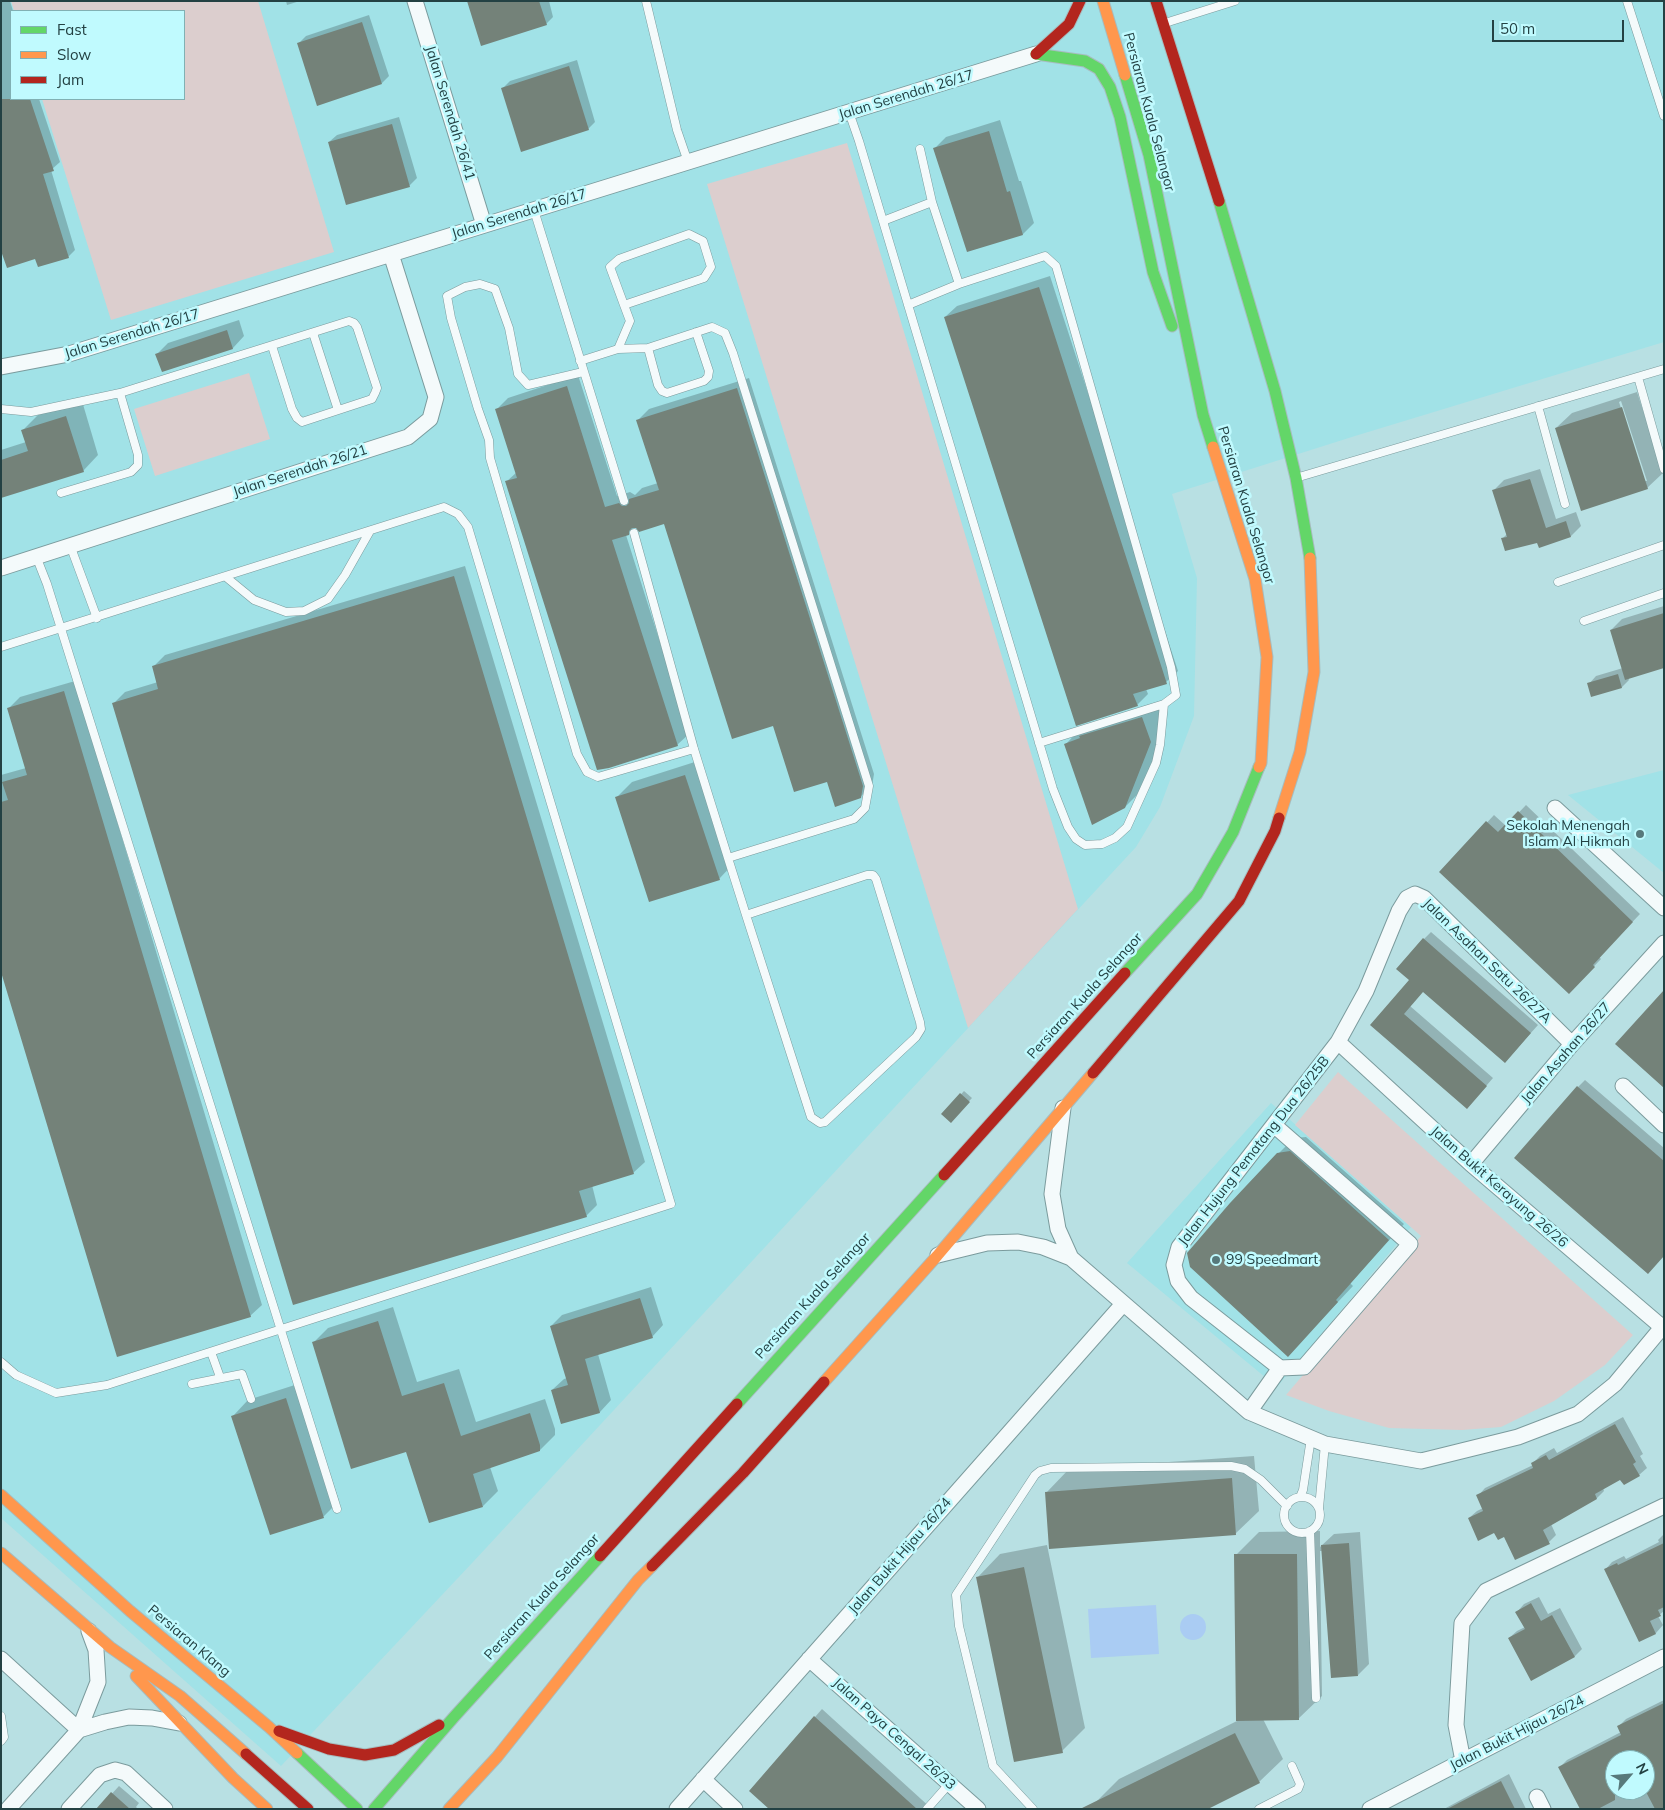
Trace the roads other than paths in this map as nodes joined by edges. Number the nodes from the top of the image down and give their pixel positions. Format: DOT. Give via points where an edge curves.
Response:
graph roads {
  1 [pos="415,1"];
  2 [pos="646,1"];
  3 [pos="1080,1"];
  4 [pos="1103,1"];
  5 [pos="1156,1"];
  6 [pos="1235,1"];
  7 [pos="1627,1"];
  8 [pos="1163,23"];
  9 [pos="1036,54"];
  10 [pos="849,112"];
  11 [pos="1664,116"];
  12 [pos="920,149"];
  13 [pos="688,162"];
  14 [pos="932,202"];
  15 [pos="534,210"];
  16 [pos="883,221"];
  17 [pos="484,225"];
  18 [pos="391,254"];
  19 [pos="959,284"];
  20 [pos="624,305"];
  21 [pos="908,305"];
  22 [pos="696,332"];
  23 [pos="313,333"];
  24 [pos="272,346"];
  25 [pos="648,348"];
  26 [pos="618,349"];
  27 [pos="580,361"];
  28 [pos="1,367"];
  29 [pos="1664,369"];
  30 [pos="583,372"];
  31 [pos="1638,377"];
  32 [pos="120,393"];
  33 [pos="1538,406"];
  34 [pos="1,409"];
  35 [pos="338,410"];
  36 [pos="1203,416"];
  37 [pos="1664,470"];
  38 [pos="1296,478"];
  39 [pos="61,493"];
  40 [pos="624,501"];
  41 [pos="1565,504"];
  42 [pos="370,530"];
  43 [pos="634,533"];
  44 [pos="70,545"];
  45 [pos="1664,545"];
  46 [pos="36,556"];
  47 [pos="1,568"];
  48 [pos="226,577"];
  49 [pos="1558,582"];
  50 [pos="1664,593"];
  51 [pos="96,618"];
  52 [pos="1584,621"];
  53 [pos="60,629"];
  54 [pos="1,647"];
  55 [pos="1164,704"];
  56 [pos="1039,743"];
  57 [pos="694,749"];
  58 [pos="1555,808"];
  59 [pos="728,858"];
  60 [pos="1664,908"];
  61 [pos="746,916"];
  62 [pos="1664,943"];
  63 [pos="1338,1042"];
  64 [pos="1572,1044"];
  65 [pos="1623,1086"];
  66 [pos="1063,1107"];
  67 [pos="1664,1125"];
  68 [pos="1274,1126"];
  69 [pos="1470,1164"];
  70 [pos="937,1256"];
  71 [pos="1071,1258"];
  72 [pos="1123,1304"];
  73 [pos="1663,1326"];
  74 [pos="281,1329"];
  75 [pos="211,1352"];
  76 [pos="1,1362"];
  77 [pos="1280,1368"];
  78 [pos="220,1377"];
  79 [pos="192,1384"];
  80 [pos="251,1399"];
  81 [pos="1249,1412"];
  82 [pos="1311,1438"];
  83 [pos="1325,1444"];
  84 [pos="1,1495"];
  85 [pos="1300,1497"];
  86 [pos="1287,1506"];
  87 [pos="1664,1506"];
  88 [pos="1319,1508"];
  89 [pos="337,1510"];
  90 [pos="1310,1531"];
  91 [pos="1,1553"];
  92 [pos="87,1628"];
  93 [pos="110,1647"];
  94 [pos="1664,1657"];
  95 [pos="1,1659"];
  96 [pos="810,1659"];
  97 [pos="1316,1698"];
  98 [pos="1,1716"];
  99 [pos="454,1717"];
  100 [pos="179,1723"];
  101 [pos="269,1727"];
  102 [pos="79,1730"];
  103 [pos="1,1741"];
  104 [pos="497,1758"];
  105 [pos="1463,1761"];
  106 [pos="1292,1766"];
  107 [pos="703,1780"];
  108 [pos="950,1783"];
  109 [pos="474,1800"];
  110 [pos="8,1809"];
  111 [pos="70,1809"];
  112 [pos="165,1809"];
  113 [pos="267,1809"];
  114 [pos="308,1809"];
  115 [pos="357,1809"];
  116 [pos="374,1809"];
  117 [pos="449,1809"];
  118 [pos="677,1809"];
  119 [pos="735,1809"];
  120 [pos="927,1809"];
  121 [pos="978,1809"];
  122 [pos="1033,1809"];
  123 [pos="1259,1809"];
  124 [pos="1370,1809"];
  1 -- 17 [label="street, Jalan Serendah 26/41"];
  2 -- 13 [label="lane" via="677,130"];
  3 -- 9 [label="main road" via="1069,24"];
  4 -- 36 [label="main road, Persiaran Kuala Selangor" via="1148,156"];
  5 -- 8 [label="main road"];
  6 -- 8 [label="lane"];
  7 -- 11 [label="lane"];
  8 -- 38 [label="main road" via="1275,391"];
  9 -- 10 [label="street, Jalan Serendah 26/17"];
  9 -- 36 [label="main road" via="1085,61 1099,69 1110,87 1120,117 1154,272"];
  10 -- 13 [label="street, Jalan Serendah 26/17"];
  10 -- 16 [label="lane"];
  12 -- 14 [label="lane"];
  13 -- 15 [label="street, Jalan Serendah 26/17"];
  14 -- 16 [label="lane"];
  14 -- 19 [label="lane"];
  15 -- 17 [label="street, Jalan Serendah 26/17"];
  15 -- 27 [label="lane"];
  16 -- 21 [label="lane"];
  17 -- 18 [label="street, Jalan Serendah 26/17"];
  18 -- 28 [label="street, Jalan Serendah 26/17" via="69,354"];
  18 -- 44 [label="street, Jalan Serendah 26/21" via="436,397 430,418 408,437"];
  19 -- 21 [label="lane"];
  19 -- 55 [label="lane" via="1045,256 1056,266 1171,667 1176,695"];
  20 -- 20 [label="lane" via="610,267 619,259 689,234 703,241 711,268 704,278"];
  20 -- 26 [label="lane" via="630,321"];
  21 -- 56 [label="lane"];
  22 -- 25 [label="lane"];
  22 -- 25 [label="lane" via="709,370 704,381 667,393 662,391"];
  22 -- 59 [label="lane" via="712,327 725,333 733,353 869,786 865,808 854,819"];
  23 -- 24 [label="lane"];
  23 -- 35 [label="lane"];
  23 -- 35 [label="lane" via="349,321 354,323 377,388 372,399"];
  24 -- 32 [label="lane"];
  24 -- 35 [label="lane" via="297,418 302,422"];
  25 -- 26 [label="lane"];
  26 -- 27 [label="lane"];
  27 -- 30 [label="lane"];
  29 -- 31 [label="lane"];
  30 -- 40 [label="lane"];
  30 -- 57 [label="lane" via="528,385 518,374 509,328 495,289 480,284 447,296 456,336 489,440 490,458 577,754 586,772 598,777"];
  31 -- 33 [label="lane"];
  31 -- 37 [label="lane"];
  32 -- 34 [label="lane" via="31,412"];
  32 -- 39 [label="lane" via="138,465 132,472"];
  33 -- 38 [label="lane"];
  33 -- 41 [label="lane"];
  36 -- 99 [label="main road, Persiaran Kuala Selangor" via="1255,579 1267,657 1260,763 1233,832 1197,894"];
  38 -- 66 [label="main road" via="1311,566 1314,672 1300,752 1275,831 1239,901"];
  42 -- 48 [label="lane"];
  42 -- 48 [label="lane" via="328,598 304,611 286,612 254,600"];
  42 -- 74 [label="lane" via="444,507 458,514 468,527 671,1204"];
  43 -- 57 [label="lane"];
  44 -- 46 [label="street, Jalan Serendah 26/21"];
  44 -- 51 [label="lane"];
  45 -- 49 [label="lane"];
  46 -- 47 [label="street, Jalan Serendah 26/21"];
  46 -- 53 [label="lane"];
  48 -- 51 [label="lane"];
  50 -- 52 [label="lane"];
  51 -- 53 [label="lane"];
  53 -- 54 [label="lane"];
  53 -- 74 [label="lane"];
  55 -- 56 [label="lane"];
  55 -- 56 [label="lane" via="1156,763 1127,827 1102,844 1085,845 1068,827"];
  57 -- 59 [label="lane"];
  58 -- 60 [label="street"];
  59 -- 61 [label="lane"];
  61 -- 61 [label="lane" via="867,875 876,879 921,1029 825,1122 820,1123 811,1117"];
  62 -- 64 [label="street, Jalan Asahan 26/27"];
  63 -- 64 [label="street, Jalan Asahan Satu 26/27A" via="1366,991 1399,911 1407,898 1415,894 1424,898"];
  63 -- 68 [label="street, Jalan Hujung Pematang Dua 26/25B"];
  63 -- 69 [label="street, Jalan Bukit Kerayung 26/26"];
  64 -- 69 [label="street, Jalan Asahan 26/27"];
  65 -- 67 [label="street"];
  66 -- 70 [label="main road"];
  66 -- 71 [label="street" via="1052,1194 1058,1229"];
  68 -- 77 [label="street, Jalan Hujung Pematang Dua 26/25B" via="1179,1247 1174,1265 1178,1281 1191,1298"];
  68 -- 77 [label="street" via="1410,1244 1304,1367"];
  69 -- 73 [label="street, Jalan Bukit Kerayung 26/26"];
  70 -- 71 [label="street" via="987,1243 1018,1242"];
  70 -- 104 [label="main road" via="743,1473 638,1580"];
  71 -- 72 [label="street"];
  72 -- 81 [label="street"];
  72 -- 96 [label="street, Jalan Bukit Hijau 26/24"];
  73 -- 83 [label="street" via="1615,1384 1578,1414 1518,1437 1421,1461"];
  74 -- 75 [label="lane"];
  74 -- 89 [label="lane"];
  75 -- 76 [label="lane" via="107,1385 56,1393 16,1375"];
  75 -- 78 [label="lane"];
  77 -- 81 [label="street"];
  78 -- 79 [label="lane"];
  78 -- 80 [label="lane" via="242,1374"];
  81 -- 82 [label="street"];
  82 -- 83 [label="street"];
  82 -- 85 [label="lane"];
  83 -- 88 [label="lane"];
  84 -- 101 [label="main road, Persiaran Klang" via="130,1611"];
  85 -- 86 [label="lane"];
  85 -- 88 [label="lane" via="1314,1502"];
  86 -- 90 [label="lane" via="1285,1513 1289,1527 1303,1533"];
  86 -- 122 [label="lane" via="1246,1469 1231,1466 1050,1468 1035,1475 956,1595 959,1626 993,1766"];
  87 -- 105 [label="street" via="1486,1591 1462,1623 1456,1725"];
  88 -- 90 [label="lane" via="1320,1520"];
  90 -- 97 [label="lane"];
  91 -- 92 [label="main road"];
  92 -- 93 [label="main road"];
  92 -- 102 [label="street" via="96,1650 98,1682"];
  93 -- 100 [label="main road"];
  93 -- 114 [label="main road" via="180,1696"];
  94 -- 105 [label="street, Jalan Bukit Hijau 26/24"];
  95 -- 102 [label="street"];
  96 -- 107 [label="street, Jalan Bukit Hijau 26/24"];
  96 -- 108 [label="street, Jalan Paya Cengal 26/33"];
  98 -- 103 [label="lane" via="4,1737"];
  99 -- 101 [label="main road" via="394,1750 365,1755 329,1749"];
  99 -- 116 [label="main road, Persiaran Kuala Selangor"];
  100 -- 102 [label="street" via="130,1717"];
  100 -- 113 [label="main road"];
  101 -- 115 [label="main road, Persiaran Klang"];
  102 -- 110 [label="street"];
  104 -- 109 [label="main road"];
  104 -- 117 [label="main road"];
  105 -- 124 [label="street, Jalan Bukit Hijau 26/24"];
  106 -- 123 [label="lane" via="1300,1784 1298,1789"];
  107 -- 118 [label="street, Jalan Bukit Hijau 26/24"];
  107 -- 119 [label="street"];
  108 -- 120 [label="lane"];
  108 -- 121 [label="street, Jalan Paya Cengal 26/33"];
  111 -- 112 [label="street" via="100,1774 115,1770 126,1773"];
}
